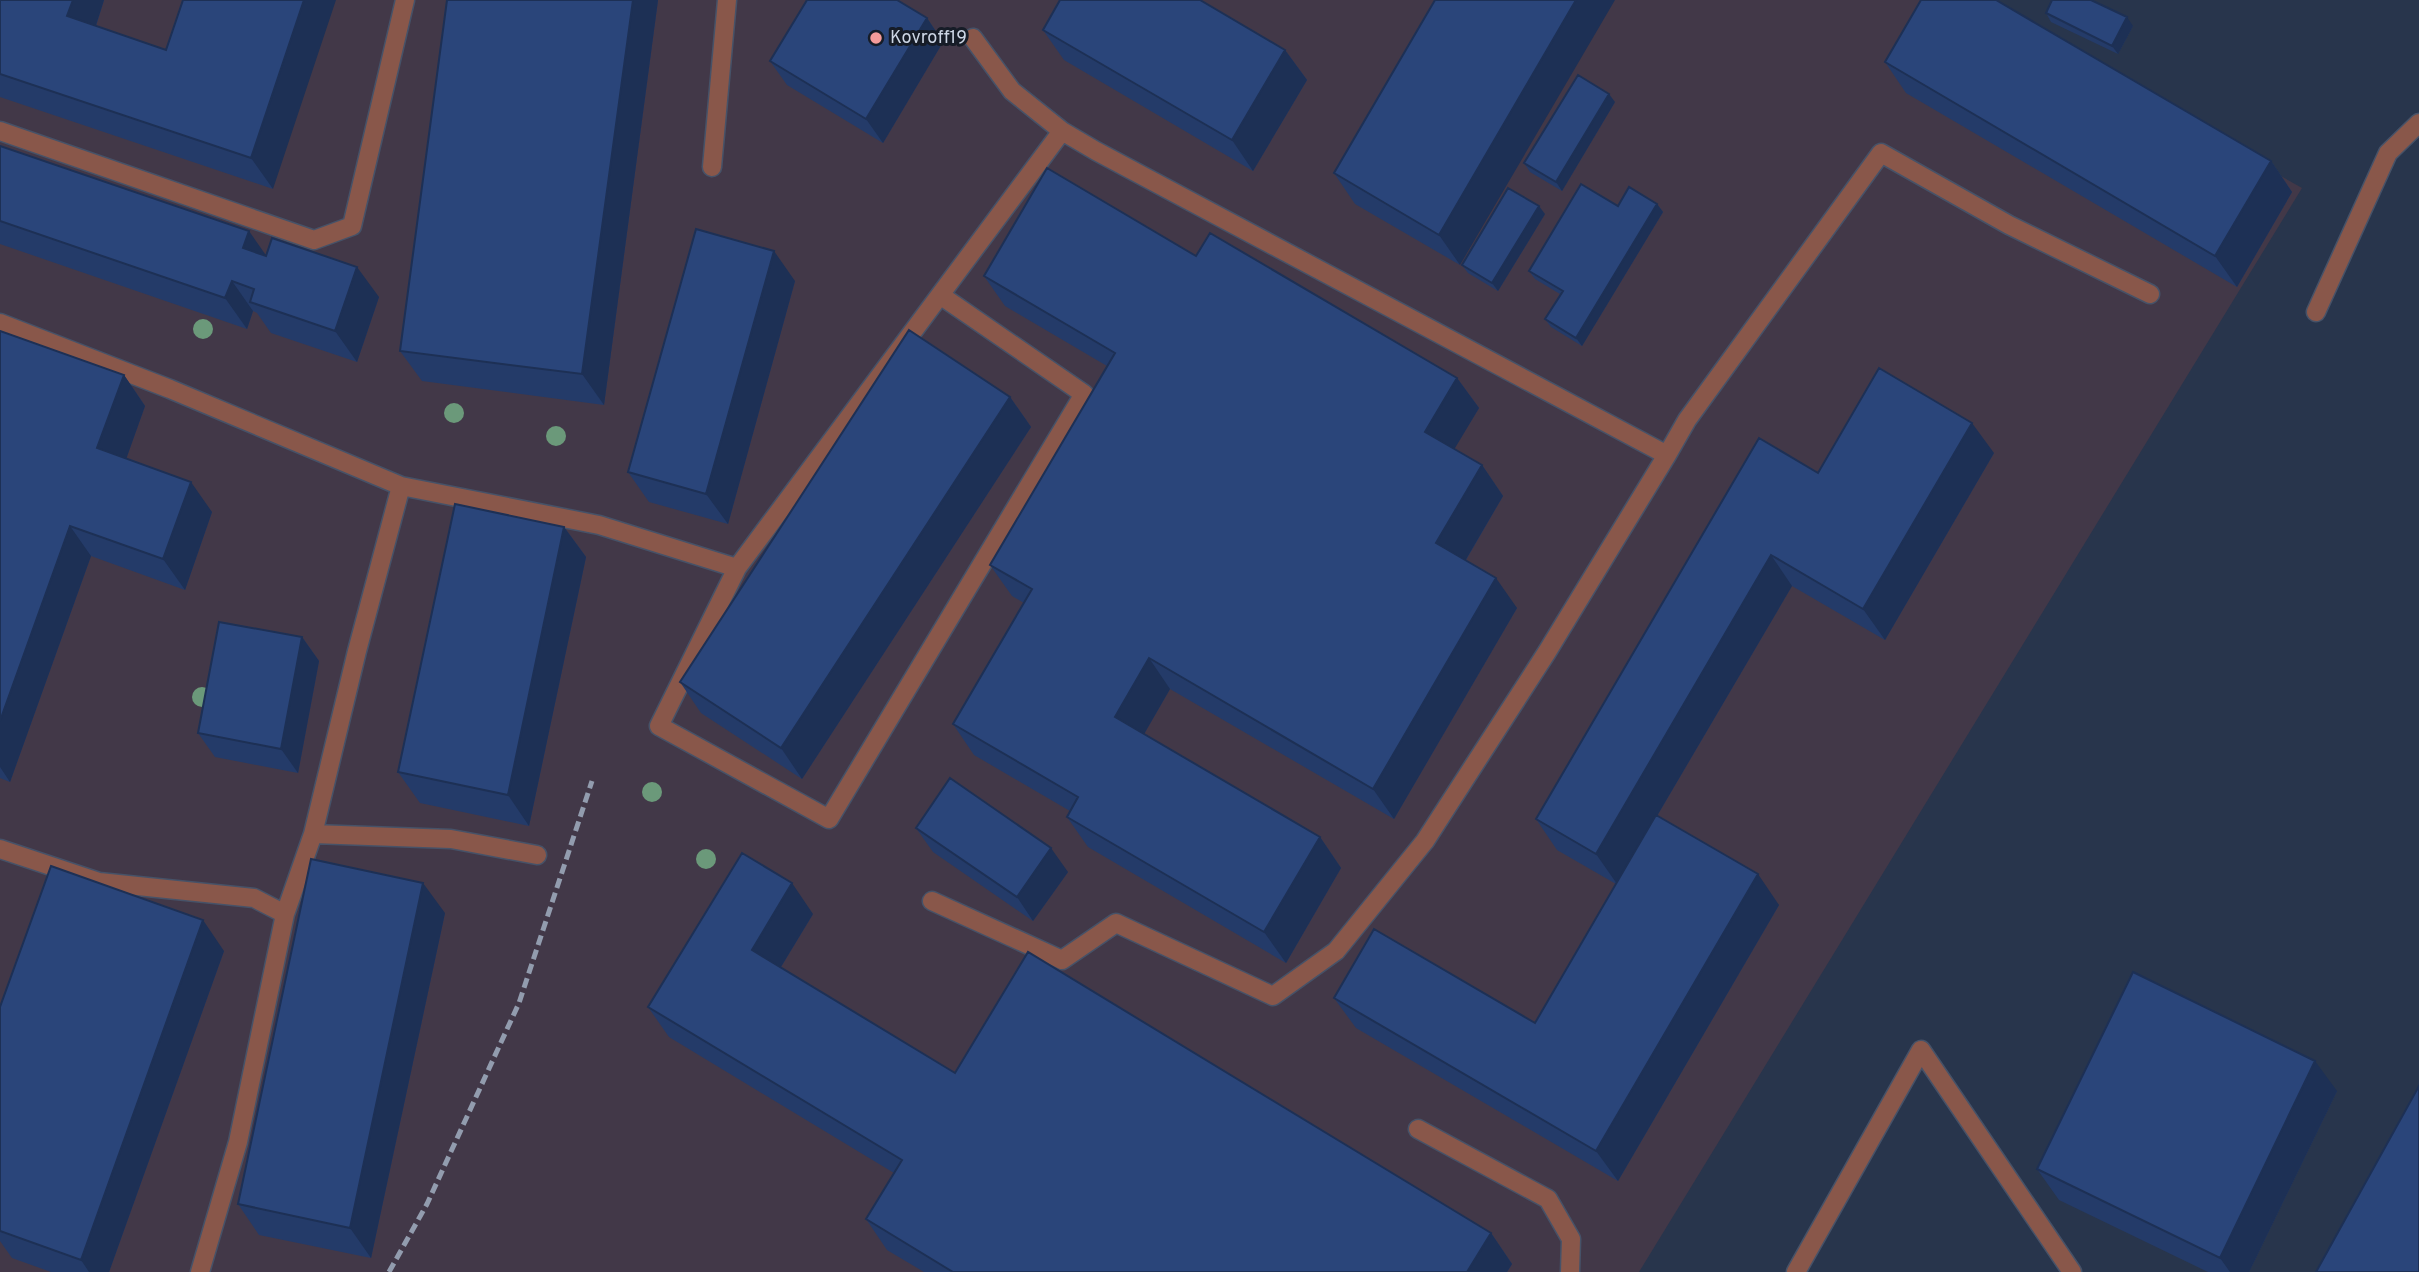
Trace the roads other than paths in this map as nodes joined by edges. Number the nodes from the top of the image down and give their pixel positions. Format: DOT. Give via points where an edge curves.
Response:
graph roads {
  1 [pos="405,0"];
  2 [pos="727,0"];
  3 [pos="973,38"];
  4 [pos="2419,123"];
  5 [pos="0,131"];
  6 [pos="1062,131"];
  7 [pos="712,167"];
  8 [pos="2150,293"];
  9 [pos="940,295"];
  10 [pos="2316,312"];
  11 [pos="0,323"];
  12 [pos="1667,455"];
  13 [pos="401,486"];
  14 [pos="737,568"];
  15 [pos="313,834"];
  16 [pos="0,849"];
  17 [pos="537,855"];
  18 [pos="932,901"];
  19 [pos="285,914"];
  20 [pos="1418,1129"];
  21 [pos="200,1272"];
  22 [pos="1570,1272"];
  23 [pos="1796,1272"];
  24 [pos="2072,1272"];
  1 -- 5 [label="lane" via="352,226 314,240"];
  2 -- 7 [label="lane"];
  3 -- 6 [label="lane" via="1012,91"];
  4 -- 10 [label="lane" via="2388,153"];
  6 -- 9 [label="lane"];
  6 -- 12 [label="lane"];
  8 -- 12 [label="lane" via="2009,225 1881,153 1687,420"];
  9 -- 14 [label="lane"];
  9 -- 14 [label="lane" via="1084,394 829,819 659,726"];
  11 -- 13 [label="lane"];
  12 -- 18 [label="lane" via="1548,652 1424,841 1336,951 1273,996 1116,923 1062,960"];
  13 -- 14 [label="lane" via="599,525"];
  13 -- 15 [label="lane"];
  15 -- 17 [label="lane" via="451,839"];
  15 -- 19 [label="lane"];
  16 -- 19 [label="lane" via="99,882 254,898"];
  19 -- 21 [label="lane" via="238,1142"];
  20 -- 22 [label="lane" via="1548,1199 1571,1239"];
  23 -- 24 [label="lane" via="1921,1050"];
}
